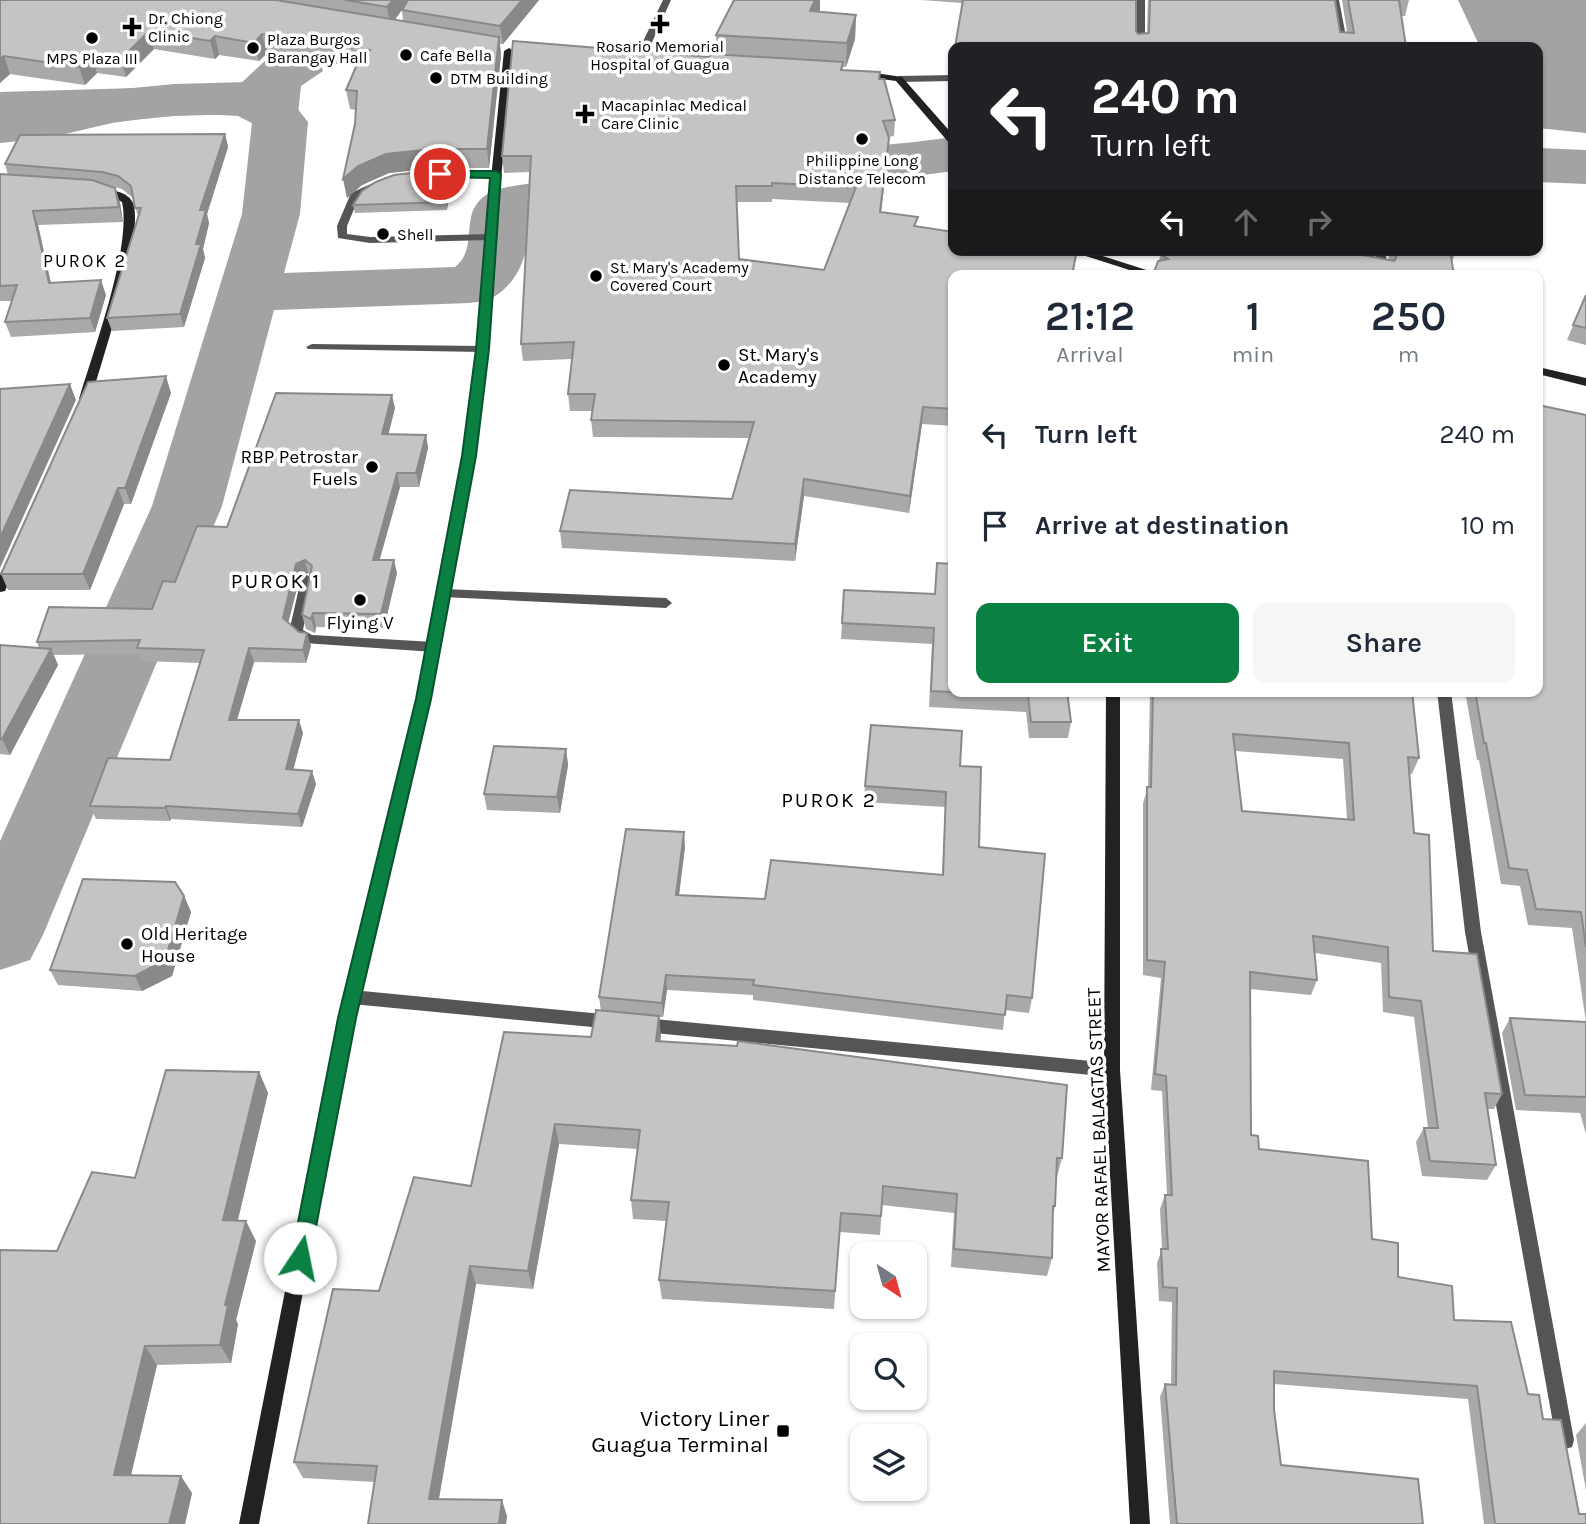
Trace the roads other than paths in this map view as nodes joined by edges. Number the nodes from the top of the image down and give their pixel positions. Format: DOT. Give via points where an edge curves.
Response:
graph roads {
  1 [pos="667,0"];
  2 [pos="1142,0"];
  3 [pos="1335,0"];
  4 [pos="1141,42"];
  5 [pos="1343,42"];
  6 [pos="496,49"];
  7 [pos="509,51"];
  8 [pos="522,52"];
  9 [pos="626,59"];
  10 [pos="639,60"];
  11 [pos="653,61"];
  12 [pos="844,73"];
  13 [pos="948,78"];
  14 [pos="899,79"];
  15 [pos="948,135"];
  16 [pos="426,174"];
  17 [pos="496,174"];
  18 [pos="400,177"];
  19 [pos="85,189"];
  20 [pos="490,242"];
  21 [pos="1085,256"];
  22 [pos="1113,269"];
  23 [pos="312,346"];
  24 [pos="482,349"];
  25 [pos="1543,371"];
  26 [pos="1586,382"];
  27 [pos="82,409"];
  28 [pos="16,551"];
  29 [pos="307,579"];
  30 [pos="0,589"];
  31 [pos="444,593"];
  32 [pos="666,603"];
  33 [pos="433,647"];
  34 [pos="1113,697"];
  35 [pos="1445,697"];
  36 [pos="352,998"];
  37 [pos="1112,1070"];
  38 [pos="1568,1457"];
  39 [pos="248,1524"];
  40 [pos="1140,1524"];
  1 -- 10 [label="street"];
  2 -- 4 [label="street"];
  3 -- 5 [label="street"];
  6 -- 7 [label="main road"];
  7 -- 8 [label="main road"];
  7 -- 17 [label="main road"];
  9 -- 10 [label="main road"];
  10 -- 11 [label="main road"];
  12 -- 14 [label="main road"];
  13 -- 14 [label="street"];
  14 -- 15 [label="main road"];
  16 -- 17 [label="street"];
  17 -- 20 [label="main road"];
  18 -- 20 [label="street" via="355,195 342,236"];
  19 -- 27 [label="main road" via="124,198 129,204 131,234"];
  20 -- 24 [label="main road"];
  21 -- 22 [label="main road"];
  23 -- 24 [label="street"];
  24 -- 31 [label="main road" via="469,456"];
  25 -- 26 [label="main road"];
  28 -- 30 [label="main road"];
  29 -- 33 [label="street" via="296,632 301,637"];
  31 -- 32 [label="street"];
  31 -- 33 [label="main road"];
  33 -- 36 [label="main road"];
  34 -- 37 [label="main road, MAYOR RAFAEL BALAGTAS STREET"];
  35 -- 38 [label="street" via="1473,932"];
  36 -- 37 [label="street"];
  36 -- 39 [label="main road"];
  37 -- 40 [label="main road, MAYOR RAFAEL BALAGTAS STREET"];
}
